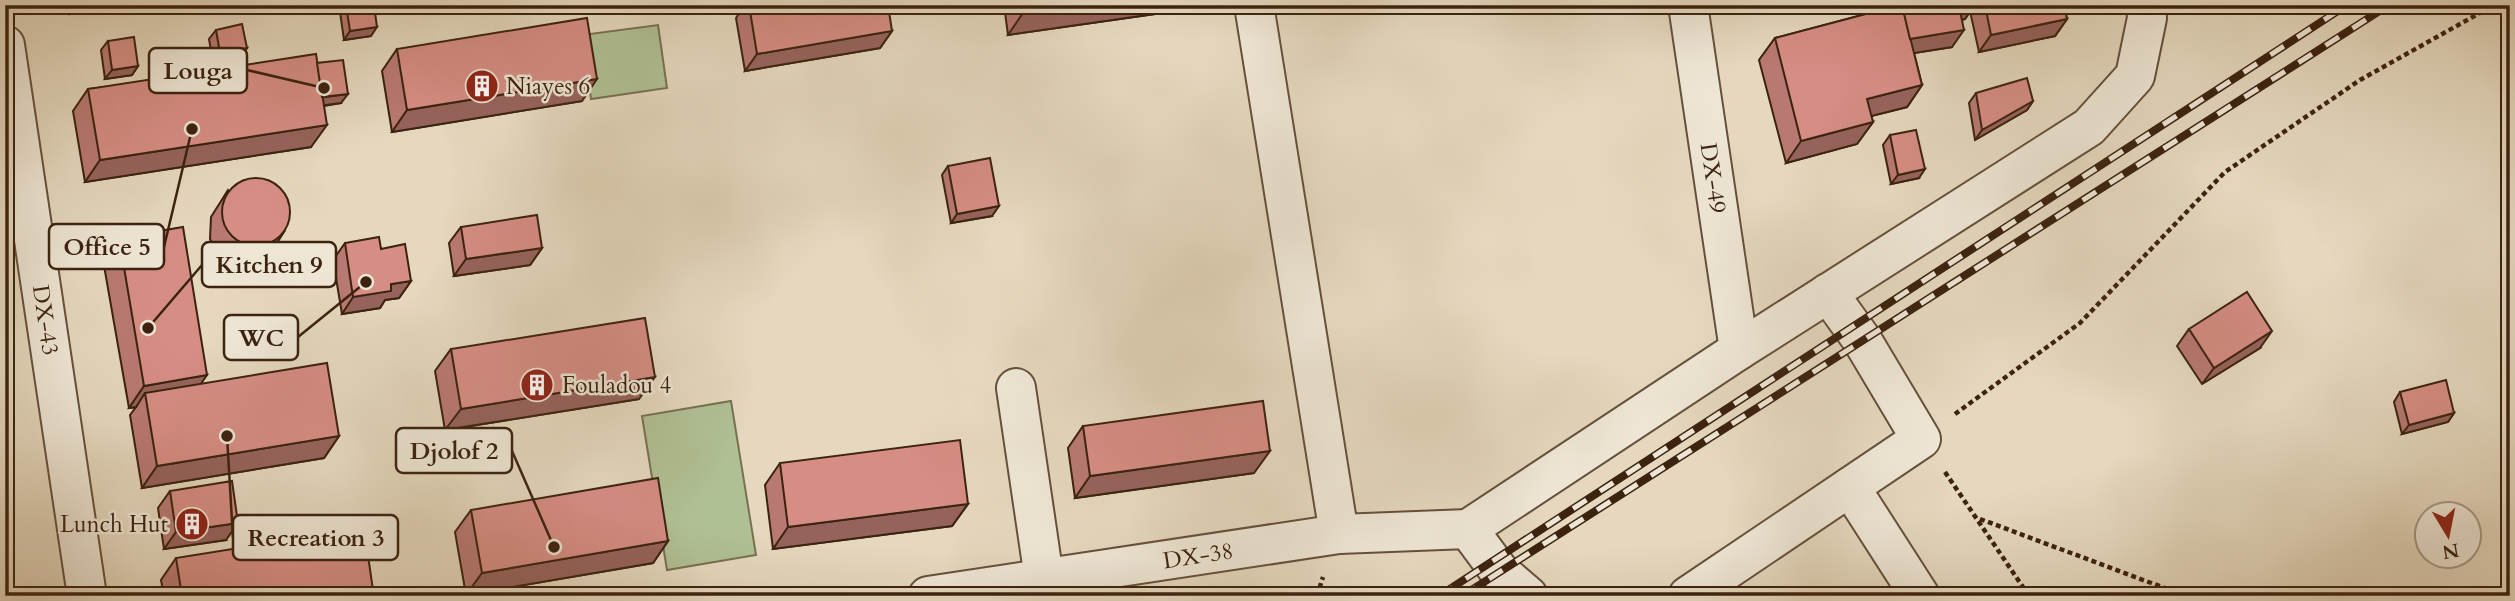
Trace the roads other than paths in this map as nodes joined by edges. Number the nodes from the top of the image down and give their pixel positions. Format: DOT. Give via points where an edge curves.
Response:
graph roads {
  1 [pos="1254,5"];
  2 [pos="1688,5"];
  3 [pos="2146,5"];
  4 [pos="5,45"];
  5 [pos="1828,293"];
  6 [pos="1739,350"];
  7 [pos="1016,388"];
  8 [pos="1850,486"];
  9 [pos="1468,529"];
  10 [pos="1339,534"];
  11 [pos="1044,578"];
  12 [pos="87,596"];
  13 [pos="928,596"];
  14 [pos="1528,596"];
  15 [pos="1688,596"];
  16 [pos="1920,596"];
  1 -- 10 [label="street"];
  2 -- 6 [label="street, DX-49"];
  3 -- 5 [label="street" via="2135,76 2089,127"];
  4 -- 12 [label="street, DX-43"];
  5 -- 6 [label="street"];
  5 -- 8 [label="street" via="1921,439"];
  6 -- 9 [label="street"];
  7 -- 11 [label="street"];
  8 -- 15 [label="street"];
  8 -- 16 [label="street"];
  9 -- 10 [label="street, DX-38"];
  9 -- 14 [label="street" via="1499,571"];
  10 -- 11 [label="street, DX-38"];
  11 -- 13 [label="street, DX-38"];
}
